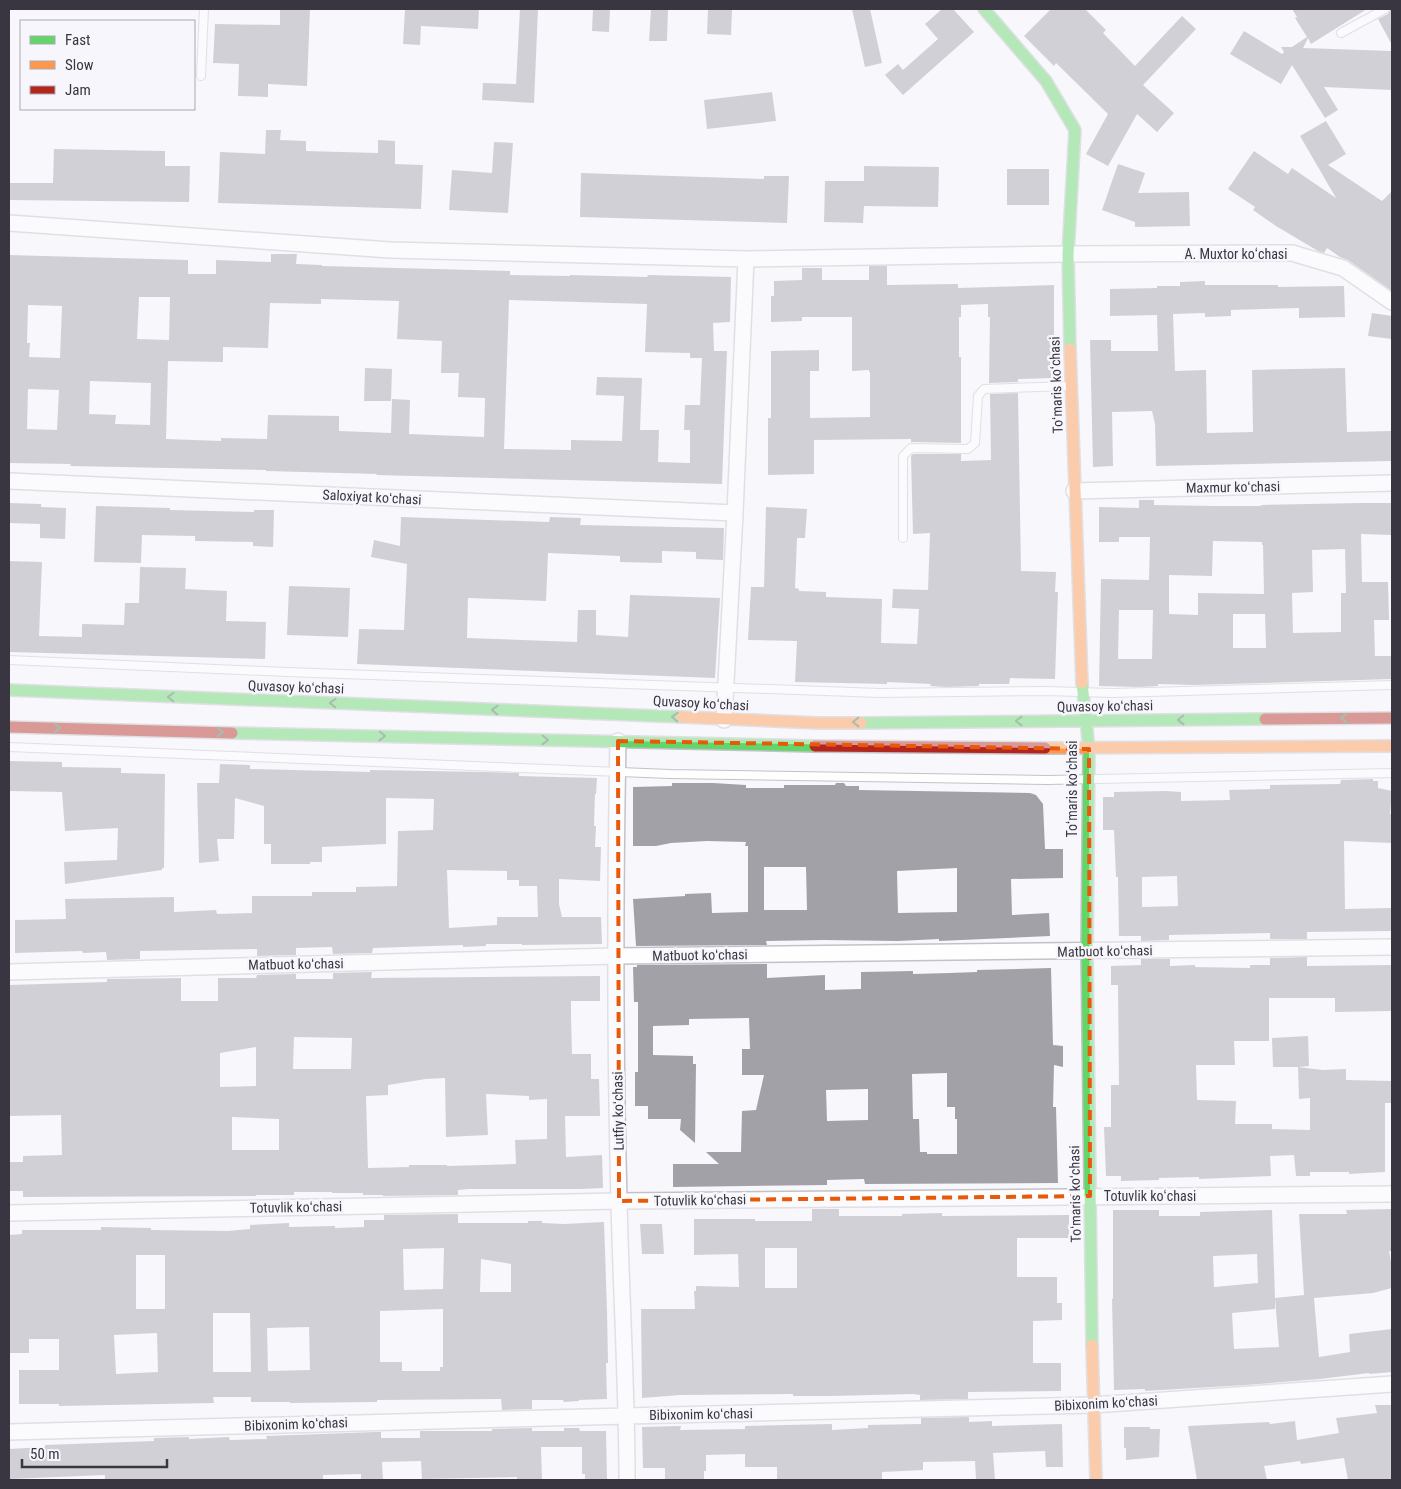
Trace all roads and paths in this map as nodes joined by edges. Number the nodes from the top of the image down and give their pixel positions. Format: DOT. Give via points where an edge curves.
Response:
graph roads {
  1 [pos="204,9"];
  2 [pos="984,9"];
  3 [pos="1385,9"];
  4 [pos="1341,33"];
  5 [pos="201,76"];
  6 [pos="9,223"];
  7 [pos="1068,254"];
  8 [pos="746,259"];
  9 [pos="1392,302"];
  10 [pos="1070,386"];
  11 [pos="9,481"];
  12 [pos="1392,483"];
  13 [pos="1074,491"];
  14 [pos="735,514"];
  15 [pos="903,538"];
  16 [pos="9,660"];
  17 [pos="1392,685"];
  18 [pos="727,687"];
  19 [pos="9,690"];
  20 [pos="1082,692"];
  21 [pos="1392,718"];
  22 [pos="724,720"];
  23 [pos="1085,721"];
  24 [pos="9,727"];
  25 [pos="618,741"];
  26 [pos="1392,746"];
  27 [pos="9,747"];
  28 [pos="1089,748"];
  29 [pos="617,772"];
  30 [pos="1392,773"];
  31 [pos="1088,779"];
  32 [pos="1392,947"];
  33 [pos="1087,951"];
  34 [pos="616,956"];
  35 [pos="9,972"];
  36 [pos="1392,1194"];
  37 [pos="1090,1196"];
  38 [pos="619,1201"];
  39 [pos="9,1213"];
  40 [pos="1392,1384"];
  41 [pos="1093,1405"];
  42 [pos="627,1416"];
  43 [pos="9,1432"];
  44 [pos="627,1480"];
  45 [pos="1096,1480"];
  1 -- 5 [label="lane"];
  2 -- 7 [label="main road, Toʻmaris koʻchasi" via="1046,81 1075,130"];
  3 -- 4 [label="lane"];
  6 -- 8 [label="street, A. Muxtor koʻchasi" via="390,250"];
  7 -- 8 [label="street, A. Muxtor koʻchasi"];
  7 -- 9 [label="street, A. Muxtor koʻchasi" via="1292,253 1344,268"];
  7 -- 10 [label="main road, Toʻmaris koʻchasi"];
  8 -- 14 [label="street"];
  10 -- 13 [label="main road, Toʻmaris koʻchasi"];
  10 -- 15 [label="lane" via="984,389 978,396 976,444 968,449 911,448 903,456"];
  11 -- 14 [label="street, Saloxiyat koʻchasi"];
  12 -- 13 [label="street, Maxmur koʻchasi"];
  13 -- 20 [label="main road, Toʻmaris koʻchasi"];
  14 -- 18 [label="street"];
  16 -- 18 [label="lane"];
  17 -- 20 [label="lane"];
  18 -- 20 [label="lane" via="880,693"];
  18 -- 22 [label="street"];
  22 -- 19 [label="main road, Quvasoy koʻchasi, one-way"];
  20 -- 23 [label="main road, Toʻmaris koʻchasi"];
  21 -- 23 [label="main road, Quvasoy koʻchasi, one-way"];
  23 -- 22 [label="main road, Quvasoy koʻchasi, one-way" via="818,723"];
  23 -- 28 [label="main road, Toʻmaris koʻchasi"];
  24 -- 25 [label="main road, one-way"];
  25 -- 28 [label="main road"];
  25 -- 29 [label="street, Lutfiy koʻchasi"];
  26 -- 28 [label="main road"];
  27 -- 29 [label="lane"];
  28 -- 31 [label="main road, Toʻmaris koʻchasi"];
  29 -- 31 [label="lane"];
  29 -- 34 [label="street, Lutfiy koʻchasi"];
  30 -- 31 [label="lane"];
  31 -- 33 [label="main road, Toʻmaris koʻchasi"];
  32 -- 33 [label="street, Matbuot koʻchasi"];
  33 -- 34 [label="street, Matbuot koʻchasi"];
  33 -- 37 [label="main road, Toʻmaris koʻchasi"];
  34 -- 35 [label="street, Matbuot koʻchasi"];
  34 -- 38 [label="street, Lutfiy koʻchasi"];
  36 -- 37 [label="street, Totuvlik koʻchasi"];
  37 -- 38 [label="street, Totuvlik koʻchasi"];
  37 -- 41 [label="main road, Toʻmaris koʻchasi"];
  38 -- 39 [label="street, Totuvlik koʻchasi"];
  38 -- 42 [label="street, Lutfiy koʻchasi"];
  40 -- 41 [label="street, Bibixonim koʻchasi"];
  41 -- 42 [label="street, Bibixonim koʻchasi"];
  41 -- 45 [label="main road, Toʻmaris koʻchasi"];
  42 -- 43 [label="street, Bibixonim koʻchasi"];
  42 -- 44 [label="street, Lutfiy koʻchasi"];
}
